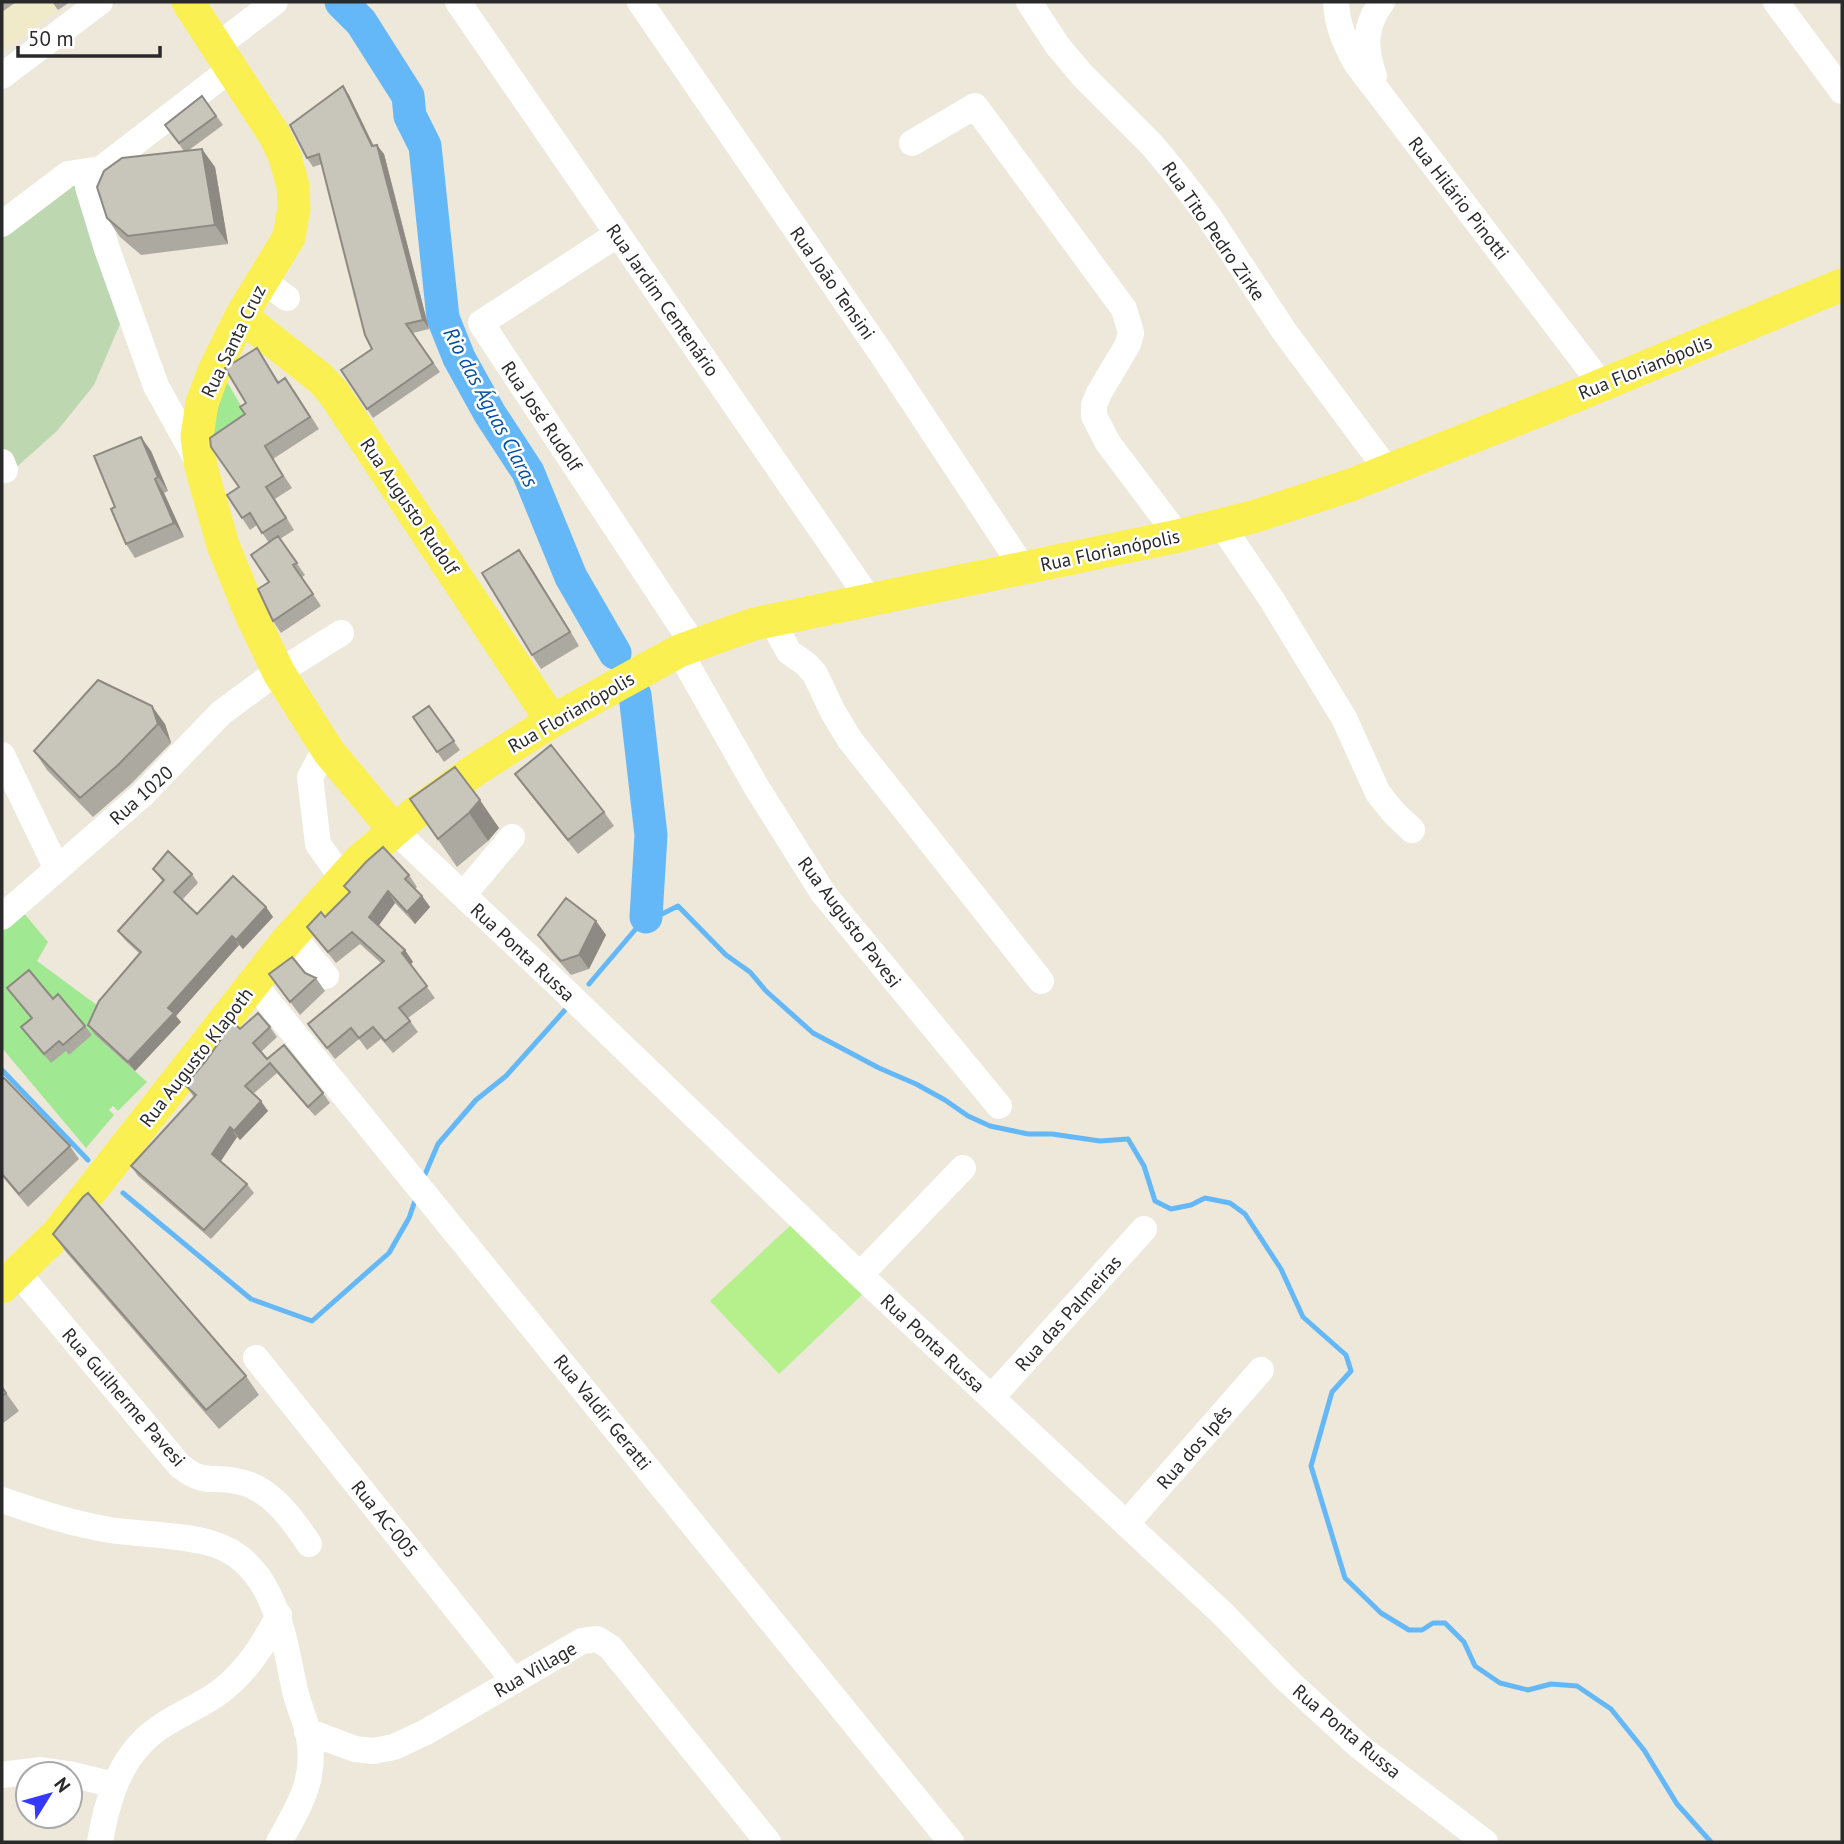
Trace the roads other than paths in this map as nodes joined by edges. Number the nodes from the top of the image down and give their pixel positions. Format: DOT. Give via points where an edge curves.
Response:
graph roads {
  1 [pos="100,2"];
  2 [pos="188,2"];
  3 [pos="275,2"];
  4 [pos="458,2"];
  5 [pos="639,2"];
  6 [pos="1029,2"];
  7 [pos="1336,2"];
  8 [pos="1382,2"];
  9 [pos="1776,2"];
  10 [pos="224,57"];
  11 [pos="2,76"];
  12 [pos="1842,91"];
  13 [pos="1381,97"];
  14 [pos="912,143"];
  15 [pos="102,169"];
  16 [pos="2,224"];
  17 [pos="618,234"];
  18 [pos="1842,285"];
  19 [pos="241,316"];
  20 [pos="1602,385"];
  21 [pos="201,467"];
  22 [pos="1388,471"];
  23 [pos="1222,526"];
  24 [pos="1178,536"];
  25 [pos="1023,568"];
  26 [pos="869,599"];
  27 [pos="771,620"];
  28 [pos="341,633"];
  29 [pos="686,647"];
  30 [pos="279,673"];
  31 [pos="552,720"];
  32 [pos="326,748"];
  33 [pos="2,755"];
  34 [pos="394,830"];
  35 [pos="1412,830"];
  36 [pos="512,837"];
  37 [pos="57,869"];
  38 [pos="342,878"];
  39 [pos="463,895"];
  40 [pos="2,917"];
  41 [pos="292,935"];
  42 [pos="326,976"];
  43 [pos="1041,981"];
  44 [pos="253,984"];
  45 [pos="999,1106"];
  46 [pos="962,1168"];
  47 [pos="1144,1229"];
  48 [pos="860,1275"];
  49 [pos="10,1280"];
  50 [pos="256,1358"];
  51 [pos="1261,1370"];
  52 [pos="992,1397"];
  53 [pos="2,1500"];
  54 [pos="1126,1524"];
  55 [pos="309,1544"];
  56 [pos="279,1615"];
  57 [pos="514,1681"];
  58 [pos="307,1731"];
  59 [pos="84,1778"];
  60 [pos="114,1785"];
  61 [pos="100,1842"];
  62 [pos="279,1842"];
  63 [pos="768,1842"];
  64 [pos="951,1842"];
  65 [pos="1485,1842"];
  1 -- 11 [label="street"];
  2 -- 10 [label="main road, Rua Santa Cruz"];
  3 -- 10 [label="street"];
  4 -- 17 [label="street, Rua Jardim Centenário"];
  5 -- 25 [label="street, Rua João Tensini"];
  6 -- 22 [label="street, Rua Tito Pedro Zirke" via="1083,76 1152,145 1207,214 1284,331"];
  7 -- 13 [label="street, Rua Hilário Pinotti" via="1343,38"];
  8 -- 13 [label="street" via="1368,24 1366,42"];
  9 -- 12 [label="street"];
  10 -- 15 [label="street"];
  10 -- 19 [label="main road, Rua Santa Cruz" via="285,156 300,209 275,290"];
  13 -- 20 [label="street, Rua Hilário Pinotti"];
  14 -- 24 [label="street" via="975,106 1118,300 1131,333 1099,393 1094,416 1108,443"];
  15 -- 16 [label="street" via="68,174"];
  15 -- 21 [label="street" via="88,187 107,249 156,386"];
  17 -- 26 [label="street, Rua Jardim Centenário"];
  17 -- 29 [label="street, Rua José Rudolf" via="481,323"];
  18 -- 20 [label="main road, Rua Florianópolis"];
  19 -- 21 [label="main road, Rua Santa Cruz" via="202,403 197,437"];
  19 -- 31 [label="main road, Rua Augusto Rudolf" via="333,392"];
  20 -- 22 [label="main road, Rua Florianópolis"];
  21 -- 30 [label="main road, Rua Santa Cruz" via="223,545"];
  22 -- 23 [label="main road, Rua Florianópolis"];
  23 -- 24 [label="main road, Rua Florianópolis"];
  23 -- 35 [label="street" via="1344,718 1378,793"];
  24 -- 25 [label="main road, Rua Florianópolis"];
  25 -- 26 [label="main road, Rua Florianópolis"];
  26 -- 27 [label="main road, Rua Florianópolis"];
  27 -- 29 [label="main road, Rua Florianópolis"];
  27 -- 43 [label="street" via="789,652 815,674 850,740"];
  28 -- 30 [label="street, Rua 1020"];
  29 -- 31 [label="main road, Rua Florianópolis"];
  29 -- 45 [label="street, Rua Augusto Pavesi" via="757,788 823,893"];
  30 -- 32 [label="main road, Rua Santa Cruz"];
  30 -- 37 [label="street, Rua 1020" via="221,713 142,795"];
  31 -- 34 [label="main road, Rua Florianópolis"];
  32 -- 34 [label="main road, Rua Santa Cruz"];
  32 -- 38 [label="street" via="310,777 318,844"];
  33 -- 37 [label="street"];
  34 -- 38 [label="main road, Rua Augusto Klapoth"];
  34 -- 39 [label="street, Rua Ponta Russa"];
  36 -- 39 [label="street"];
  37 -- 40 [label="street, Rua 1020"];
  38 -- 41 [label="main road, Rua Augusto Klapoth"];
  39 -- 48 [label="street, Rua Ponta Russa"];
  41 -- 42 [label="street"];
  41 -- 44 [label="main road, Rua Augusto Klapoth"];
  44 -- 49 [label="main road, Rua Augusto Klapoth" via="64,1225"];
  44 -- 64 [label="street, Rua Valdir Geratti"];
  46 -- 48 [label="street"];
  47 -- 52 [label="street, Rua das Palmeiras"];
  48 -- 52 [label="street, Rua Ponta Russa"];
  49 -- 55 [label="street, Rua Guilherme Pavesi" via="180,1466 205,1480 235,1480 264,1493 296,1523"];
  50 -- 57 [label="street, Rua AC-005"];
  51 -- 54 [label="street, Rua dos Ipês"];
  52 -- 54 [label="street, Rua Ponta Russa"];
  53 -- 56 [label="street" via="108,1530 212,1544 243,1562"];
  54 -- 65 [label="street, Rua Ponta Russa" via="1360,1747"];
  56 -- 58 [label="street"];
  56 -- 60 [label="street" via="265,1643 238,1675 203,1704 150,1735 125,1763"];
  57 -- 58 [label="street, Rua Village" via="394,1747 355,1749"];
  57 -- 63 [label="street, Rua Village" via="582,1641 597,1639 610,1647"];
  58 -- 62 [label="street" via="310,1778 303,1801"];
  59 -- 60 [label="street"];
  60 -- 61 [label="street"];
}
